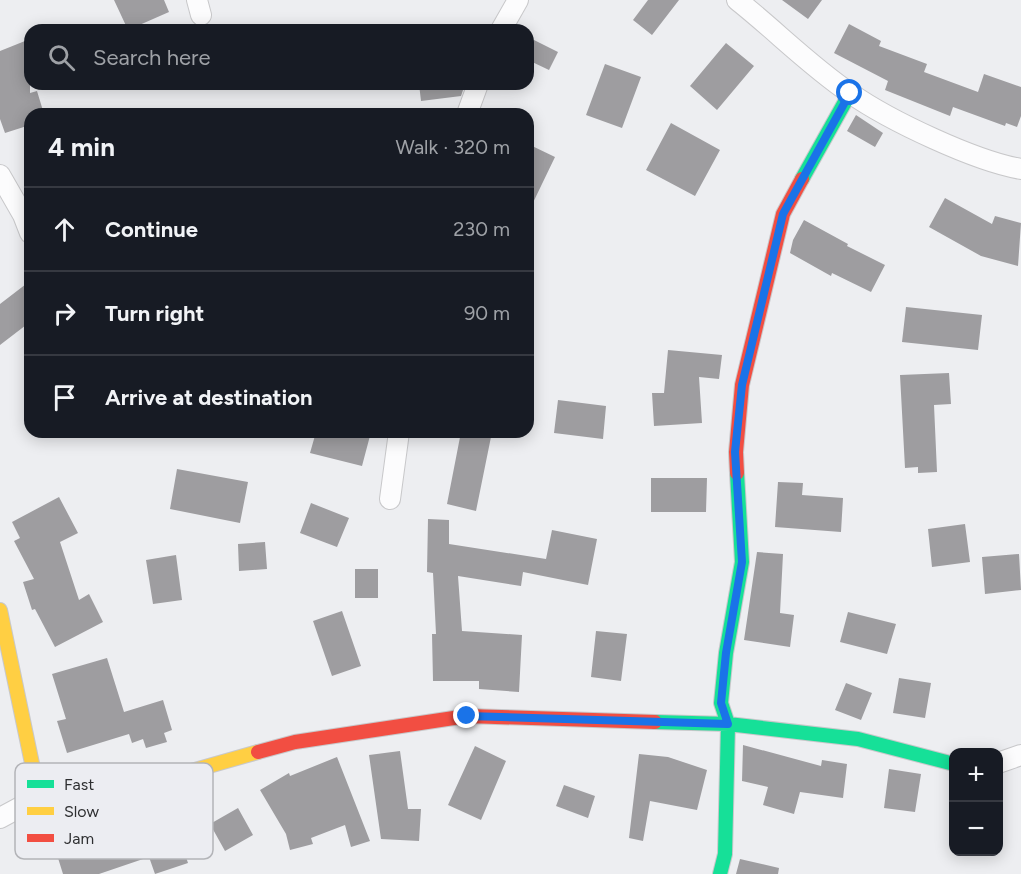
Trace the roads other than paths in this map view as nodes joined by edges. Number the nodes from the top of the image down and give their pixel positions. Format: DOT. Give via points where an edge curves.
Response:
graph roads {
  1 [pos="518,0"];
  2 [pos="750,4"];
  3 [pos="504,24"];
  4 [pos="476,90"];
  5 [pos="850,93"];
  6 [pos="469,108"];
  7 [pos="1021,170"];
  8 [pos="0,175"];
  9 [pos="24,218"];
  10 [pos="398,438"];
  11 [pos="390,499"];
  12 [pos="0,610"];
  13 [pos="728,724"];
  14 [pos="1021,755"];
  15 [pos="1003,761"];
  16 [pos="32,763"];
  17 [pos="949,763"];
  18 [pos="213,765"];
  19 [pos="15,810"];
  20 [pos="0,818"];
  21 [pos="720,874"];
  1 -- 3 [label="street"];
  2 -- 5 [label="street"];
  4 -- 6 [label="street"];
  5 -- 7 [label="street" via="908,126 1002,166"];
  5 -- 13 [label="street" via="783,214 742,385 735,452 742,562 721,703"];
  8 -- 9 [label="street"];
  10 -- 11 [label="street"];
  12 -- 16 [label="street"];
  13 -- 17 [label="street" via="858,740"];
  13 -- 18 [label="street" via="467,716 296,742"];
  13 -- 21 [label="street" via="725,855"];
  14 -- 15 [label="street"];
  19 -- 20 [label="street"];
}
